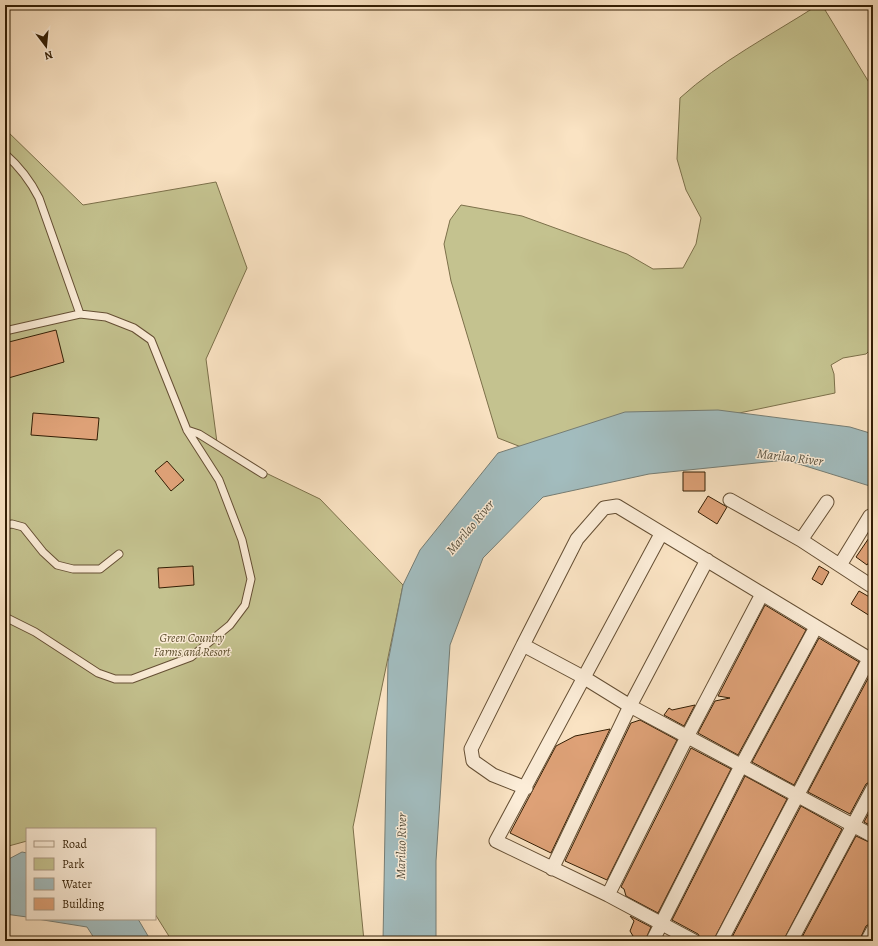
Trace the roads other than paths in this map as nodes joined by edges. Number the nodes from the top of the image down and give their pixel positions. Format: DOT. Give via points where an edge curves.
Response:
graph roads {
  1 [pos="5,154"];
  2 [pos="80,314"];
  3 [pos="5,331"];
  4 [pos="187,430"];
  5 [pos="263,474"];
  6 [pos="730,500"];
  7 [pos="827,502"];
  8 [pos="870,516"];
  9 [pos="5,525"];
  10 [pos="661,534"];
  11 [pos="801,540"];
  12 [pos="119,554"];
  13 [pos="707,560"];
  14 [pos="840,566"];
  15 [pos="873,587"];
  16 [pos="762,594"];
  17 [pos="5,617"];
  18 [pos="816,627"];
  19 [pos="523,645"];
  20 [pos="871,660"];
  21 [pos="583,677"];
  22 [pos="630,706"];
  23 [pos="687,737"];
  24 [pos="741,766"];
  25 [pos="526,788"];
  26 [pos="873,788"];
  27 [pos="797,795"];
  28 [pos="853,825"];
  29 [pos="873,836"];
  30 [pos="552,869"];
  31 [pos="608,895"];
  32 [pos="661,924"];
  33 [pos="873,930"];
  34 [pos="653,940"];
  35 [pos="694,941"];
  36 [pos="721,941"];
  37 [pos="791,941"];
  38 [pos="867,941"];
  1 -- 2 [label="lane" via="30,180 39,198"];
  2 -- 3 [label="lane"];
  2 -- 4 [label="lane" via="106,317 134,328 151,340"];
  4 -- 5 [label="lane" via="199,434"];
  4 -- 17 [label="lane" via="219,480 242,540 251,579 245,605 230,625 191,657 132,679 115,679 98,673 35,632"];
  6 -- 11 [label="street"];
  7 -- 11 [label="street"];
  8 -- 14 [label="street"];
  9 -- 12 [label="lane" via="23,527 43,552 57,565 67,568 100,569"];
  10 -- 13 [label="street"];
  10 -- 19 [label="street" via="617,506 604,508 577,539"];
  10 -- 21 [label="street"];
  11 -- 14 [label="street"];
  13 -- 16 [label="street"];
  13 -- 22 [label="street"];
  14 -- 15 [label="street"];
  16 -- 18 [label="street"];
  16 -- 23 [label="street"];
  18 -- 20 [label="street"];
  18 -- 24 [label="street"];
  19 -- 21 [label="street"];
  19 -- 25 [label="street" via="471,749 473,761 493,775"];
  20 -- 27 [label="street"];
  21 -- 22 [label="street"];
  21 -- 25 [label="street"];
  22 -- 23 [label="street"];
  22 -- 30 [label="street"];
  23 -- 24 [label="street"];
  23 -- 31 [label="street"];
  24 -- 27 [label="street"];
  24 -- 32 [label="street"];
  25 -- 30 [label="street" via="496,841"];
  26 -- 28 [label="street"];
  27 -- 28 [label="street"];
  27 -- 36 [label="street"];
  28 -- 29 [label="street"];
  28 -- 37 [label="street"];
  30 -- 31 [label="street"];
  31 -- 32 [label="street"];
  32 -- 34 [label="street"];
  32 -- 35 [label="street"];
  33 -- 38 [label="street"];
}
